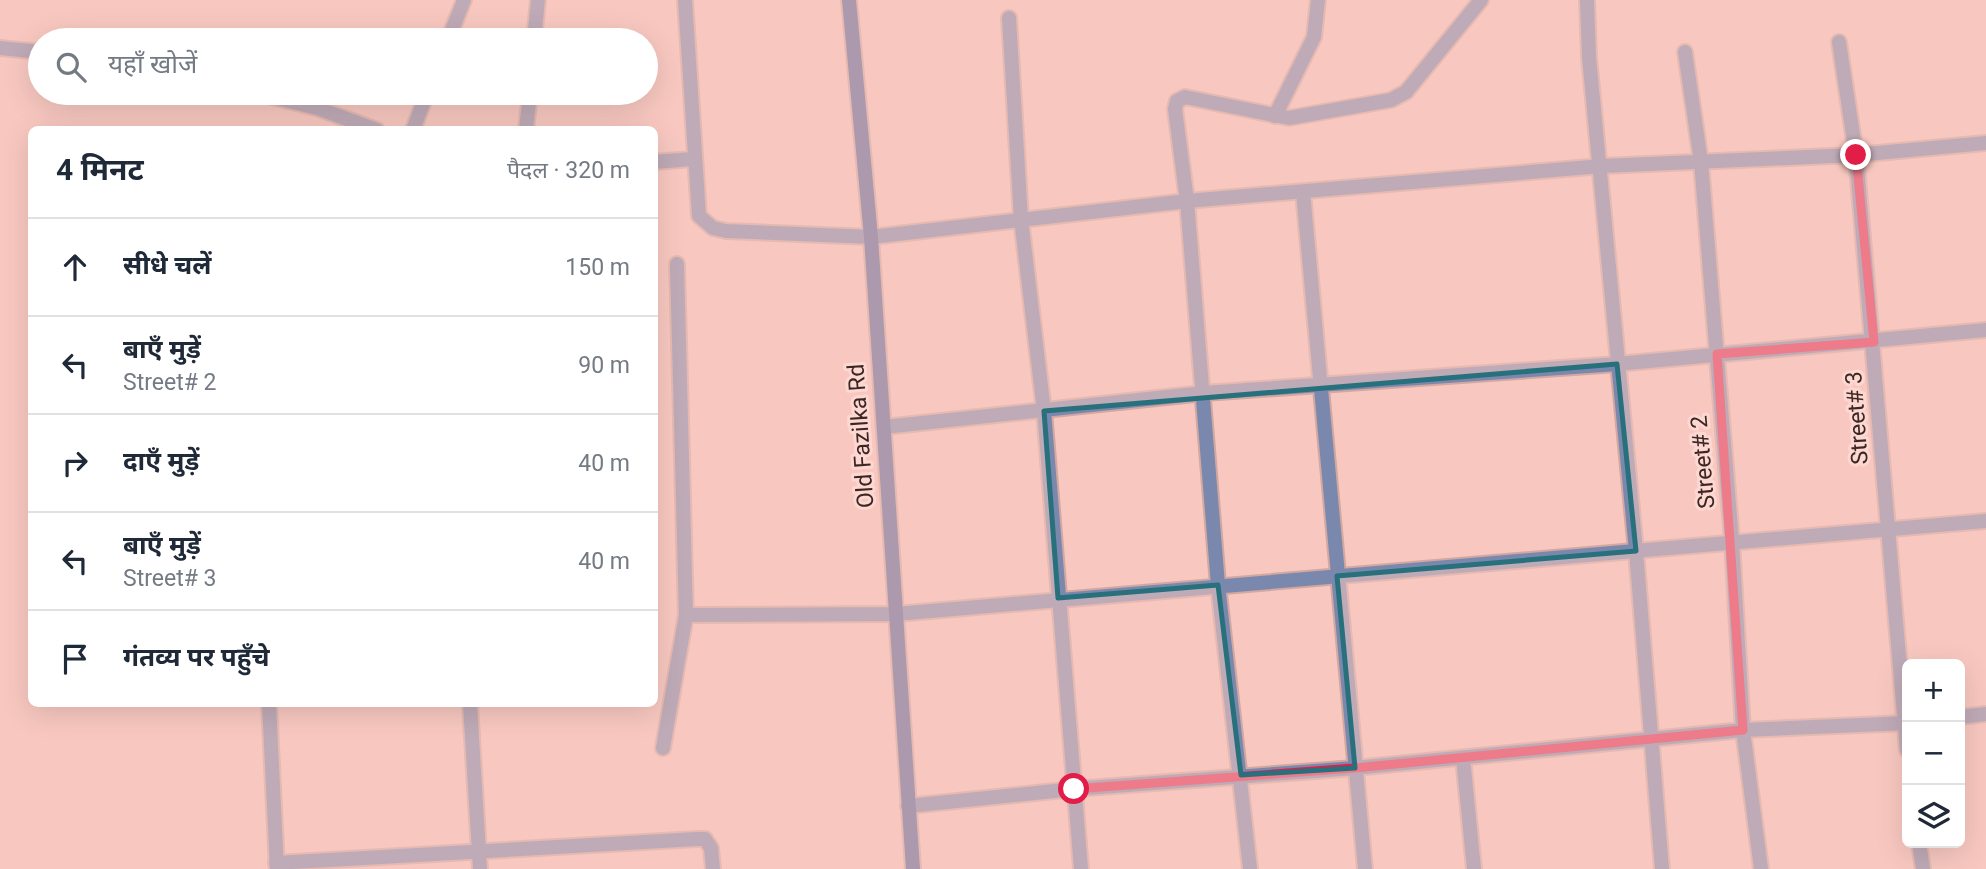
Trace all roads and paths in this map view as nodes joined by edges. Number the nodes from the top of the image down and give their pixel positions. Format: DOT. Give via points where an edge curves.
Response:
graph roads {
  1 [pos="538,0"];
  2 [pos="685,0"];
  3 [pos="849,0"];
  4 [pos="1318,0"];
  5 [pos="1481,0"];
  6 [pos="1587,0"];
  7 [pos="461,1"];
  8 [pos="1009,18"];
  9 [pos="452,28"];
  10 [pos="535,28"];
  11 [pos="1839,42"];
  12 [pos="0,48"];
  13 [pos="28,51"];
  14 [pos="1685,52"];
  15 [pos="308,105"];
  16 [pos="422,105"];
  17 [pos="529,105"];
  18 [pos="1275,116"];
  19 [pos="367,126"];
  20 [pos="415,126"];
  21 [pos="526,126"];
  22 [pos="1986,143"];
  23 [pos="1856,155"];
  24 [pos="693,159"];
  25 [pos="658,162"];
  26 [pos="1701,162"];
  27 [pos="1602,166"];
  28 [pos="1303,192"];
  29 [pos="1187,201"];
  30 [pos="1021,219"];
  31 [pos="871,237"];
  32 [pos="677,264"];
  33 [pos="1986,330"];
  34 [pos="1874,342"];
  35 [pos="1717,354"];
  36 [pos="1617,363"];
  37 [pos="1318,384"];
  38 [pos="1204,393"];
  39 [pos="1044,411"];
  40 [pos="884,427"];
  41 [pos="1986,521"];
  42 [pos="1888,532"];
  43 [pos="1732,541"];
  44 [pos="1636,551"];
  45 [pos="1337,576"];
  46 [pos="1218,585"];
  47 [pos="1058,598"];
  48 [pos="896,614"];
  49 [pos="686,615"];
  50 [pos="269,707"];
  51 [pos="470,707"];
  52 [pos="1986,714"];
  53 [pos="1965,716"];
  54 [pos="1906,722"];
  55 [pos="1902,723"];
  56 [pos="1743,730"];
  57 [pos="1650,738"];
  58 [pos="663,748"];
  59 [pos="1463,758"];
  60 [pos="1355,768"];
  61 [pos="1241,775"];
  62 [pos="1074,789"];
  63 [pos="908,806"];
  64 [pos="1920,848"];
  65 [pos="479,852"];
  66 [pos="277,866"];
  67 [pos="480,869"];
  68 [pos="713,869"];
  69 [pos="912,869"];
  70 [pos="1081,869"];
  71 [pos="1250,869"];
  72 [pos="1365,869"];
  73 [pos="1474,869"];
  74 [pos="1662,869"];
  75 [pos="1761,869"];
  76 [pos="1923,869"];
  1 -- 10 [label="street"];
  2 -- 24 [label="street"];
  3 -- 31 [label="main road, Old Fazilka Rd"];
  4 -- 18 [label="street" via="1314,37"];
  5 -- 18 [label="street" via="1399,97 1306,116"];
  6 -- 27 [label="street"];
  7 -- 9 [label="street"];
  8 -- 30 [label="street"];
  11 -- 23 [label="street, Street# 3"];
  12 -- 13 [label="street"];
  14 -- 26 [label="street, Street# 2"];
  15 -- 19 [label="street"];
  16 -- 20 [label="street"];
  17 -- 21 [label="street"];
  18 -- 29 [label="street" via="1180,98 1175,109"];
  22 -- 23 [label="street"];
  23 -- 26 [label="street"];
  23 -- 34 [label="street, Street# 3"];
  24 -- 25 [label="street"];
  24 -- 31 [label="street" via="699,216 713,228"];
  26 -- 27 [label="street"];
  26 -- 35 [label="street, Street# 2"];
  27 -- 28 [label="street"];
  27 -- 36 [label="street"];
  28 -- 29 [label="street"];
  28 -- 37 [label="street"];
  29 -- 30 [label="street"];
  29 -- 38 [label="street"];
  30 -- 31 [label="street"];
  30 -- 39 [label="street"];
  31 -- 40 [label="main road, Old Fazilka Rd"];
  32 -- 49 [label="street"];
  33 -- 34 [label="street"];
  34 -- 35 [label="street"];
  34 -- 42 [label="street, Street# 3"];
  35 -- 36 [label="street"];
  35 -- 43 [label="street, Street# 2"];
  36 -- 37 [label="street"];
  36 -- 44 [label="street"];
  37 -- 38 [label="street"];
  37 -- 45 [label="street"];
  38 -- 39 [label="street"];
  38 -- 46 [label="street"];
  39 -- 40 [label="street"];
  39 -- 47 [label="street"];
  40 -- 48 [label="main road, Old Fazilka Rd"];
  41 -- 42 [label="street"];
  42 -- 43 [label="street"];
  42 -- 54 [label="street, Street# 3"];
  43 -- 44 [label="street"];
  43 -- 56 [label="street, Street# 2"];
  44 -- 45 [label="street"];
  44 -- 57 [label="street"];
  45 -- 46 [label="street"];
  45 -- 60 [label="street"];
  46 -- 47 [label="street"];
  46 -- 61 [label="street"];
  47 -- 48 [label="street"];
  47 -- 62 [label="street"];
  48 -- 49 [label="street"];
  48 -- 63 [label="main road, Old Fazilka Rd"];
  49 -- 58 [label="street"];
  50 -- 66 [label="street"];
  51 -- 65 [label="street"];
  52 -- 53 [label="street"];
  55 -- 56 [label="street"];
  56 -- 57 [label="street"];
  56 -- 75 [label="street, Street# 2"];
  57 -- 59 [label="street"];
  57 -- 74 [label="street"];
  59 -- 60 [label="street"];
  59 -- 73 [label="street"];
  60 -- 61 [label="street"];
  60 -- 72 [label="street"];
  61 -- 62 [label="street"];
  61 -- 71 [label="street"];
  62 -- 63 [label="street"];
  62 -- 70 [label="street"];
  63 -- 69 [label="main road, Old Fazilka Rd"];
  64 -- 76 [label="street"];
  65 -- 66 [label="street"];
  65 -- 67 [label="street"];
  65 -- 68 [label="street" via="705,839"];
}
